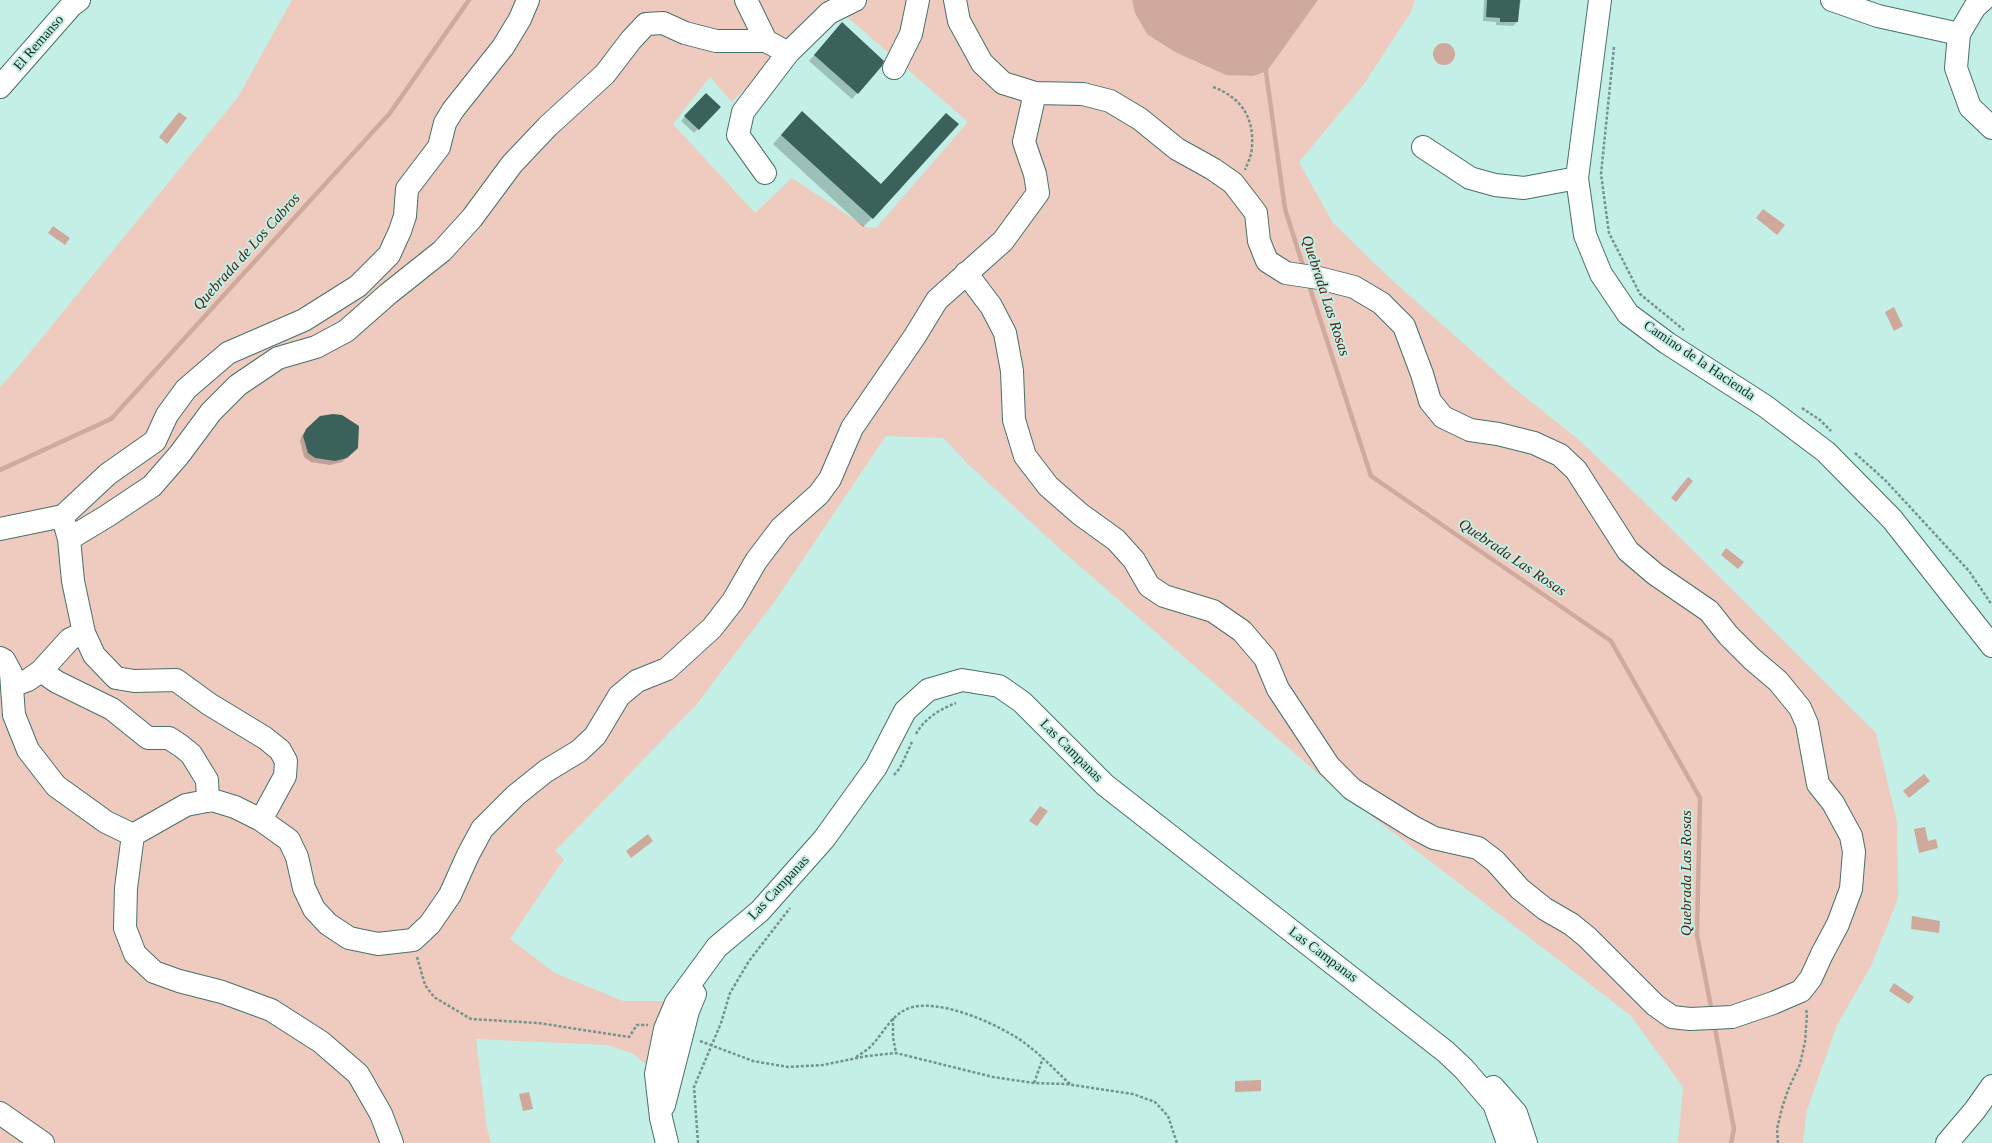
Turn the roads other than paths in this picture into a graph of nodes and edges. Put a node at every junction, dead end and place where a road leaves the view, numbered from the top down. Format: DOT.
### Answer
graph roads {
  1 [pos="79,0"];
  2 [pos="528,0"];
  3 [pos="746,0"];
  4 [pos="855,0"];
  5 [pos="918,0"];
  6 [pos="955,0"];
  7 [pos="1600,0"];
  8 [pos="1832,0"];
  9 [pos="1983,0"];
  10 [pos="1959,34"];
  11 [pos="766,41"];
  12 [pos="788,53"];
  13 [pos="894,68"];
  14 [pos="0,87"];
  15 [pos="1035,93"];
  16 [pos="1992,128"];
  17 [pos="1423,147"];
  18 [pos="766,173"];
  19 [pos="1577,178"];
  20 [pos="966,273"];
  21 [pos="63,516"];
  22 [pos="0,530"];
  23 [pos="69,539"];
  24 [pos="84,633"];
  25 [pos="1992,646"];
  26 [pos="0,658"];
  27 [pos="41,671"];
  28 [pos="12,686"];
  29 [pos="208,801"];
  30 [pos="261,820"];
  31 [pos="133,836"];
  32 [pos="1464,1069"];
  33 [pos="1991,1091"];
  34 [pos="0,1113"];
  35 [pos="43,1143"];
  36 [pos="392,1143"];
  37 [pos="667,1143"];
  38 [pos="1508,1143"];
  39 [pos="1526,1143"];
  40 [pos="1946,1143"];
  1 -- 14 [label="street, El Remanso"];
  2 -- 21 [label="street"];
  3 -- 11 [label="street"];
  4 -- 12 [label="street"];
  5 -- 13 [label="street"];
  6 -- 15 [label="street"];
  7 -- 19 [label="street, Camino de la Hacienda"];
  8 -- 10 [label="street"];
  9 -- 10 [label="street"];
  10 -- 16 [label="street"];
  11 -- 12 [label="street"];
  11 -- 23 [label="street"];
  12 -- 18 [label="street"];
  15 -- 20 [label="street"];
  15 -- 20 [label="street"];
  17 -- 19 [label="street"];
  19 -- 25 [label="street, Camino de la Hacienda"];
  20 -- 30 [label="street"];
  21 -- 22 [label="street"];
  21 -- 23 [label="street"];
  23 -- 24 [label="street"];
  24 -- 27 [label="street"];
  24 -- 30 [label="street"];
  26 -- 28 [label="street"];
  27 -- 28 [label="street"];
  27 -- 29 [label="street"];
  28 -- 31 [label="street"];
  29 -- 30 [label="street"];
  29 -- 31 [label="street"];
  31 -- 36 [label="street"];
  32 -- 37 [label="street, Las Campanas"];
  32 -- 38 [label="street, Las Campanas"];
  32 -- 39 [label="street, Las Campanas"];
  33 -- 40 [label="street"];
  34 -- 35 [label="street"];
}
